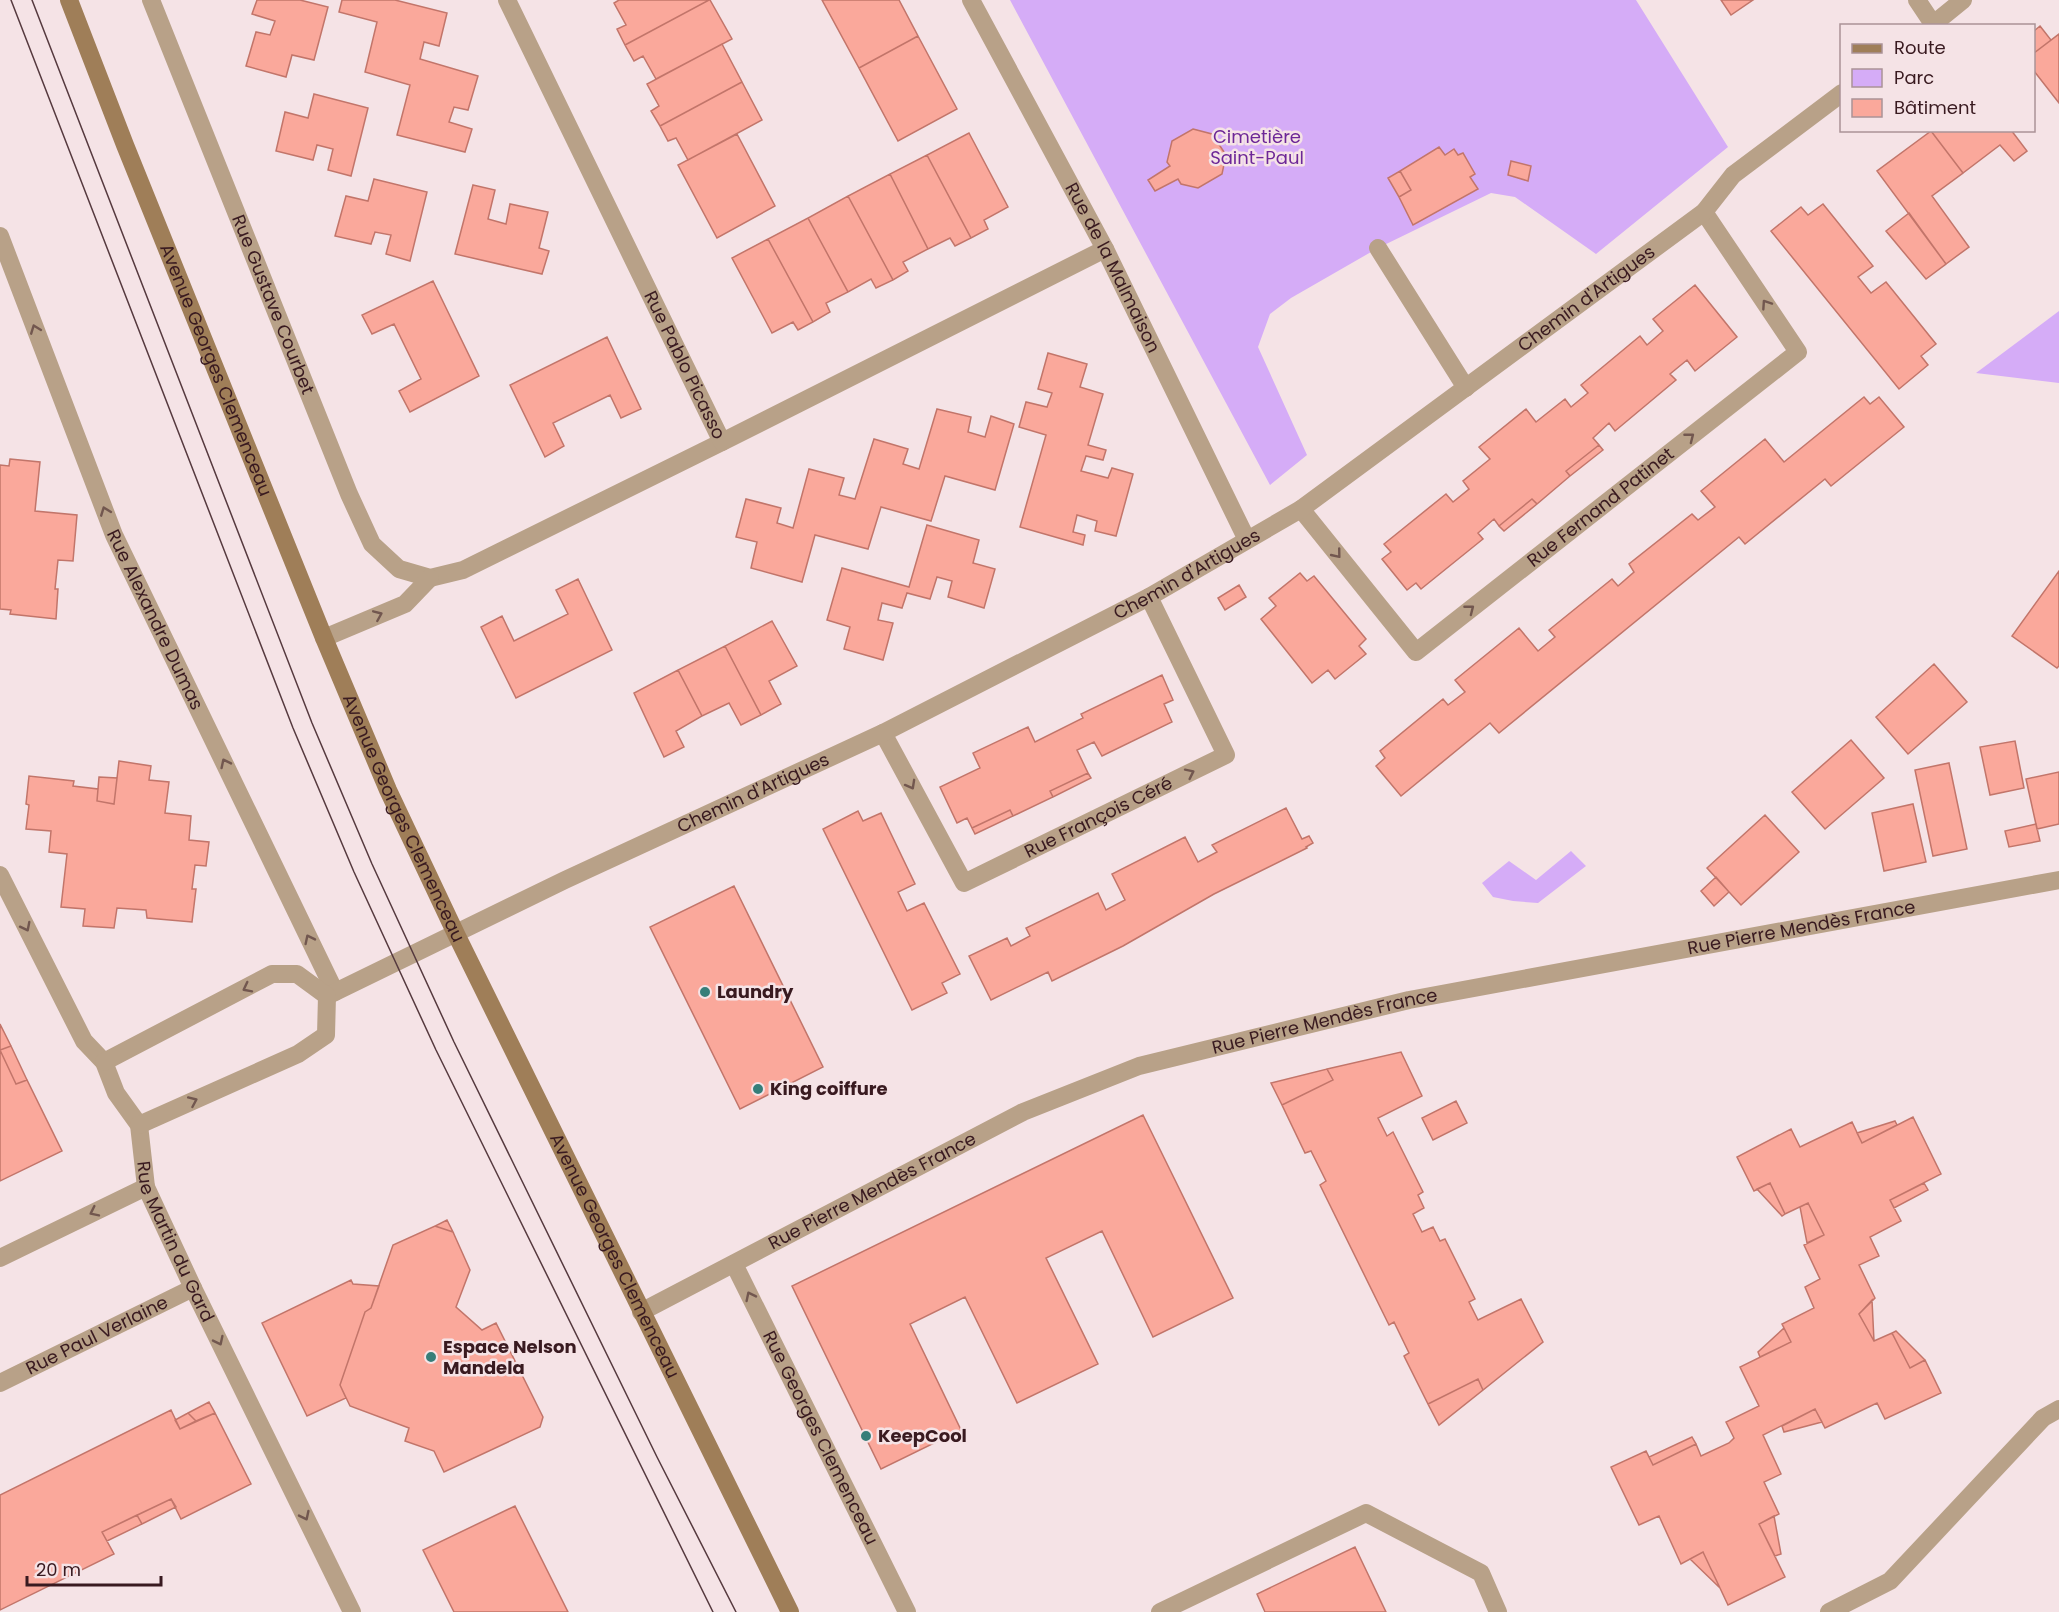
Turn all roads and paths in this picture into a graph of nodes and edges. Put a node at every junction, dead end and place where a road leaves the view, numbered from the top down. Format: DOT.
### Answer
graph roads {
  1 [pos="69,0"];
  2 [pos="151,0"];
  3 [pos="507,0"];
  4 [pos="971,0"];
  5 [pos="1917,0"];
  6 [pos="1964,0"];
  7 [pos="1931,24"];
  8 [pos="1933,24"];
  9 [pos="1840,95"];
  10 [pos="1704,212"];
  11 [pos="0,236"];
  12 [pos="1378,248"];
  13 [pos="1105,249"];
  14 [pos="1466,388"];
  15 [pos="722,442"];
  16 [pos="1301,509"];
  17 [pos="1247,540"];
  18 [pos="430,578"];
  19 [pos="1149,597"];
  20 [pos="324,638"];
  21 [pos="883,733"];
  22 [pos="0,875"];
  23 [pos="2059,880"];
  24 [pos="456,934"];
  25 [pos="331,994"];
  26 [pos="104,1062"];
  27 [pos="139,1125"];
  28 [pos="146,1187"];
  29 [pos="0,1258"];
  30 [pos="734,1264"];
  31 [pos="193,1288"];
  32 [pos="641,1312"];
  33 [pos="0,1383"];
  34 [pos="2059,1409"];
  35 [pos="352,1612"];
  36 [pos="790,1612"];
  37 [pos="907,1612"];
  38 [pos="1160,1612"];
  39 [pos="1498,1612"];
  40 [pos="1829,1612"];
  1 -- 20 [label="street, Avenue Georges Clemenceau"];
  2 -- 18 [label="street, Rue Gustave Courbet"];
  3 -- 15 [label="street, Rue Pablo Picasso"];
  4 -- 13 [label="street, Rue de la Malmaison"];
  5 -- 7 [label="street"];
  6 -- 8 [label="street"];
  9 -- 10 [label="street, Chemin d'Artigues"];
  10 -- 14 [label="street, Chemin d'Artigues"];
  16 -- 10 [label="street, Rue Fernand Patinet, one-way"];
  25 -- 11 [label="street, Rue Alexandre Dumas, one-way"];
  12 -- 14 [label="street"];
  13 -- 15 [label="street, Rue Pablo Picasso"];
  13 -- 17 [label="street, Rue de la Malmaison"];
  14 -- 16 [label="street, Chemin d'Artigues"];
  15 -- 18 [label="street, Rue Gustave Courbet"];
  16 -- 17 [label="street, Chemin d'Artigues"];
  17 -- 19 [label="street, Chemin d'Artigues"];
  20 -- 18 [label="street, one-way"];
  19 -- 21 [label="street, Chemin d'Artigues"];
  21 -- 19 [label="street, Rue François Céré, one-way"];
  20 -- 24 [label="street, Avenue Georges Clemenceau"];
  21 -- 24 [label="street, Chemin d'Artigues"];
  22 -- 26 [label="street, Rue Martin du Gard, one-way"];
  23 -- 30 [label="street, Rue Pierre Mendès France"];
  24 -- 25 [label="street, Chemin d'Artigues"];
  24 -- 32 [label="street, Avenue Georges Clemenceau"];
  25 -- 26 [label="street, one-way"];
  27 -- 25 [label="street, one-way"];
  26 -- 27 [label="street, Rue Martin du Gard"];
  27 -- 28 [label="street, Rue Martin du Gard"];
  28 -- 29 [label="street, one-way"];
  28 -- 31 [label="street, Rue Martin du Gard"];
  30 -- 32 [label="street, Rue Pierre Mendès France"];
  37 -- 30 [label="street, Rue Georges Clemenceau, one-way"];
  31 -- 33 [label="street, Rue Paul Verlaine"];
  31 -- 35 [label="street, Rue Martin du Gard, one-way"];
  32 -- 36 [label="street, Avenue Georges Clemenceau"];
  34 -- 40 [label="street"];
  38 -- 39 [label="street"];
}
